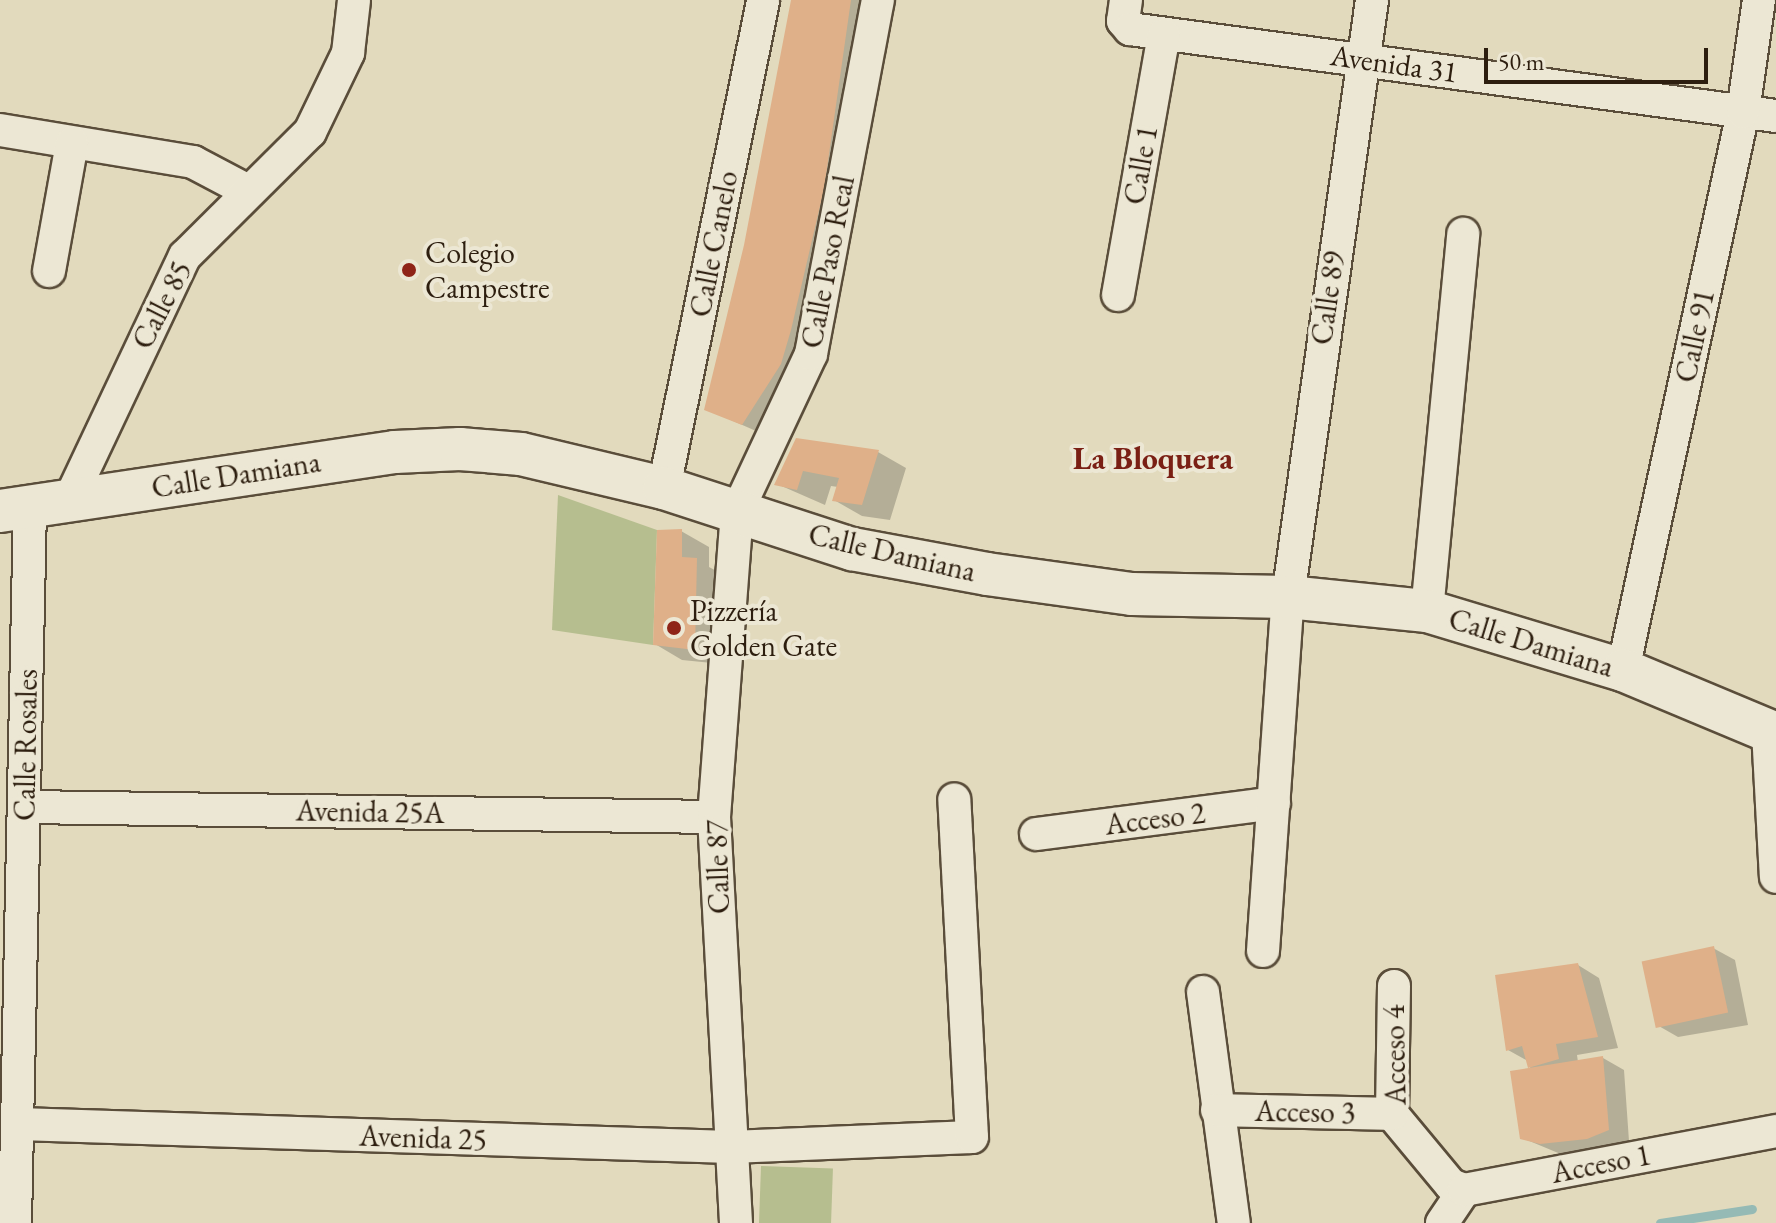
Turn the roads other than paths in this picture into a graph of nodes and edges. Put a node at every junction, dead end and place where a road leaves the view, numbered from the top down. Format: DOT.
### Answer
graph roads {
  1 [pos="354,0"];
  2 [pos="763,0"];
  3 [pos="878,0"];
  4 [pos="1372,0"];
  5 [pos="1759,0"];
  6 [pos="1124,10"];
  7 [pos="1164,35"];
  8 [pos="1360,60"];
  9 [pos="1743,112"];
  10 [pos="1776,116"];
  11 [pos="0,130"];
  12 [pos="72,143"];
  13 [pos="246,190"];
  14 [pos="1463,234"];
  15 [pos="49,271"];
  16 [pos="1118,295"];
  17 [pos="664,488"];
  18 [pos="33,506"];
  19 [pos="737,512"];
  20 [pos="1288,597"];
  21 [pos="1427,611"];
  22 [pos="1623,670"];
  23 [pos="1772,733"];
  24 [pos="954,799"];
  25 [pos="1274,803"];
  26 [pos="25,807"];
  27 [pos="714,817"];
  28 [pos="1036,834"];
  29 [pos="1776,877"];
  30 [pos="1263,951"];
  31 [pos="1394,986"];
  32 [pos="1203,992"];
  33 [pos="1217,1110"];
  34 [pos="1392,1114"];
  35 [pos="19,1124"];
  36 [pos="1776,1131"];
  37 [pos="731,1147"];
  38 [pos="1464,1190"];
  39 [pos="15,1223"];
  40 [pos="736,1223"];
  41 [pos="1234,1223"];
  42 [pos="1442,1223"];
  1 -- 13 [label="street, Calle 85"];
  2 -- 17 [label="street, Calle Canelo"];
  3 -- 19 [label="street, Calle Paso Real"];
  4 -- 8 [label="street, Calle 89"];
  5 -- 9 [label="street, Calle 91"];
  6 -- 7 [label="street, Avenida 31"];
  7 -- 8 [label="street, Avenida 31"];
  7 -- 16 [label="street, Calle 1"];
  8 -- 9 [label="street, Avenida 31"];
  8 -- 20 [label="street, Calle 89"];
  9 -- 10 [label="street, Avenida 31"];
  9 -- 22 [label="street, Calle 91"];
  11 -- 12 [label="street"];
  12 -- 13 [label="street"];
  12 -- 15 [label="street"];
  13 -- 18 [label="street, Calle 85"];
  14 -- 21 [label="street"];
  17 -- 18 [label="street, Calle Damiana"];
  17 -- 19 [label="street, Calle Damiana"];
  18 -- 26 [label="street, Calle Rosales"];
  19 -- 20 [label="street, Calle Damiana"];
  19 -- 27 [label="street, Calle 87"];
  20 -- 21 [label="street, Calle Damiana"];
  20 -- 25 [label="street"];
  21 -- 22 [label="street, Calle Damiana"];
  22 -- 23 [label="street, Calle Damiana"];
  23 -- 29 [label="street"];
  24 -- 37 [label="street, Avenida 25"];
  25 -- 28 [label="street, Acceso 2"];
  25 -- 30 [label="street"];
  26 -- 27 [label="street, Avenida 25A"];
  26 -- 35 [label="street, Calle Rosales"];
  27 -- 37 [label="street, Calle 87"];
  31 -- 34 [label="street, Acceso 4"];
  32 -- 33 [label="street"];
  33 -- 34 [label="street, Acceso 3"];
  33 -- 41 [label="street"];
  34 -- 38 [label="street, Acceso 4"];
  35 -- 37 [label="street, Avenida 25"];
  35 -- 39 [label="street, Calle Rosales"];
  36 -- 38 [label="street, Acceso 1"];
  37 -- 40 [label="street, Calle 87"];
  38 -- 42 [label="street"];
}
